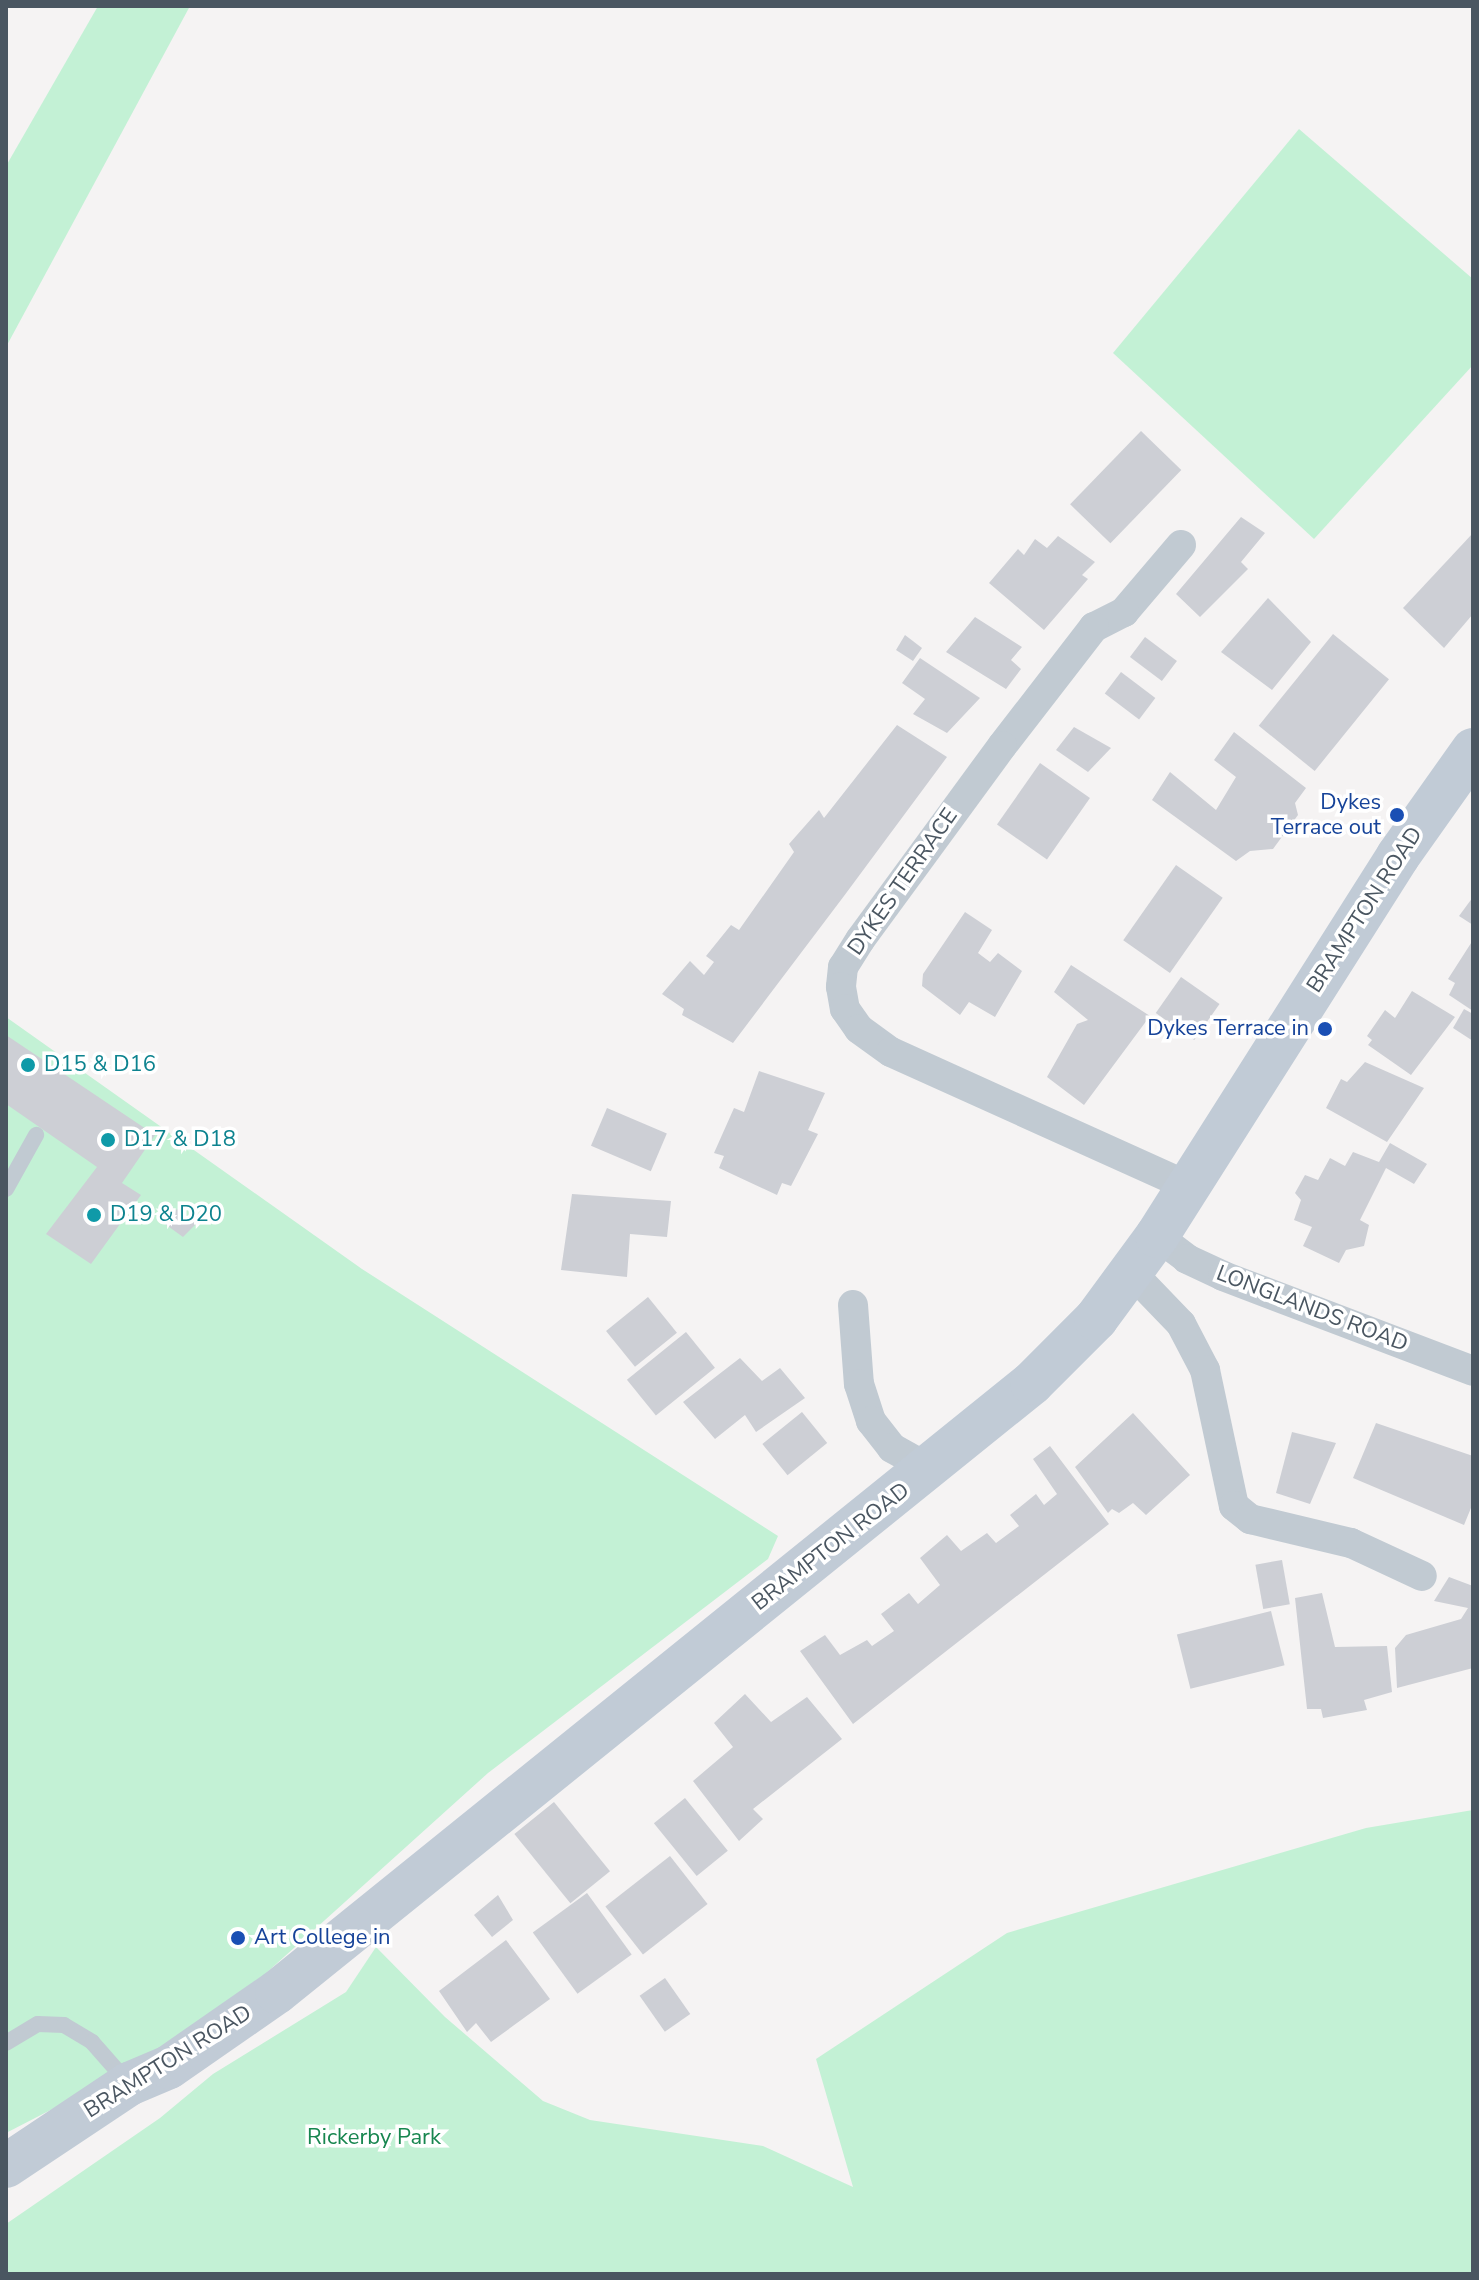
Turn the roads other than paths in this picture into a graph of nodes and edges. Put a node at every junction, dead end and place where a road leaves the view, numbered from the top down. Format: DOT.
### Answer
graph roads {
  1 [pos="1181,545"];
  2 [pos="1471,755"];
  3 [pos="36,1135"];
  4 [pos="1188,1186"];
  5 [pos="6,1189"];
  6 [pos="1157,1236"];
  7 [pos="1131,1272"];
  8 [pos="853,1305"];
  9 [pos="1473,1371"];
  10 [pos="930,1469"];
  11 [pos="1422,1576"];
  12 [pos="6,2043"];
  13 [pos="129,2084"];
  14 [pos="12,2154"];
  1 -- 4 [label="street, DYKES TERRACE"];
  2 -- 4 [label="main road, BRAMPTON ROAD"];
  3 -- 5 [label="lane"];
  4 -- 6 [label="main road, BRAMPTON ROAD"];
  6 -- 7 [label="main road, BRAMPTON ROAD"];
  6 -- 9 [label="street, LONGLANDS ROAD"];
  7 -- 10 [label="main road, BRAMPTON ROAD"];
  7 -- 11 [label="street"];
  8 -- 10 [label="street"];
  10 -- 13 [label="main road, BRAMPTON ROAD"];
  12 -- 13 [label="lane"];
  13 -- 14 [label="main road, BRAMPTON ROAD"];
}
